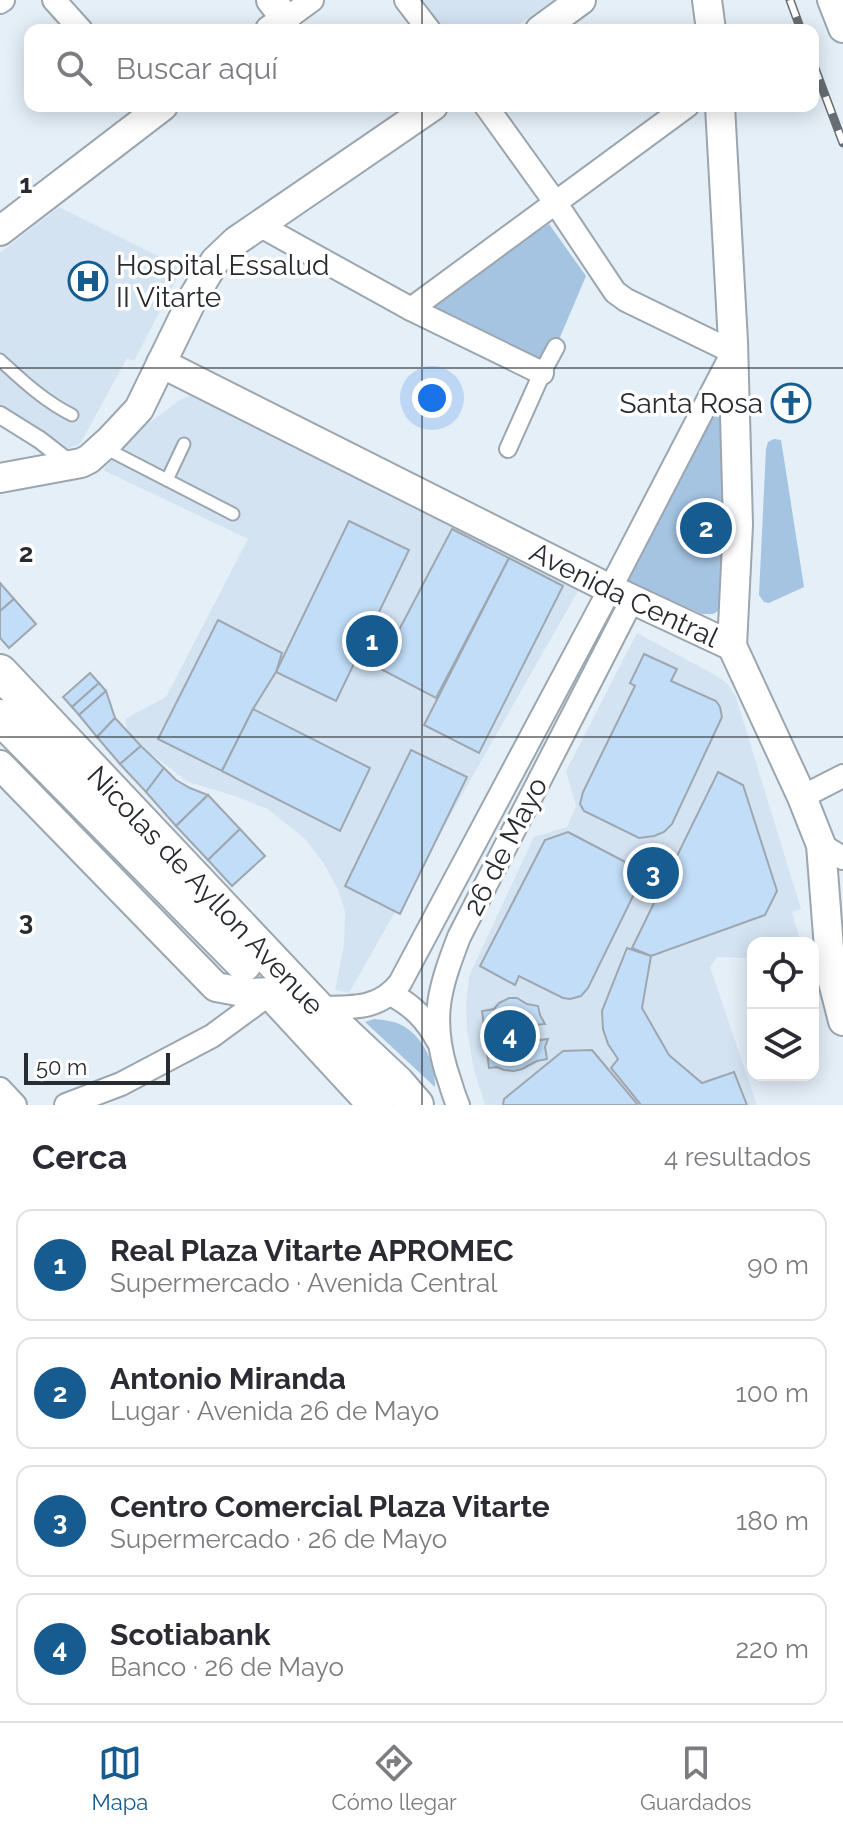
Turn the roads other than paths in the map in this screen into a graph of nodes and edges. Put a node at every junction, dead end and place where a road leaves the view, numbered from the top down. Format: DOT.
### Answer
graph roads {
  1 [pos="54,0"];
  2 [pos="312,0"];
  3 [pos="406,0"];
  4 [pos="581,0"];
  5 [pos="707,0"];
  6 [pos="832,0"];
  7 [pos="276,16"];
  8 [pos="76,24"];
  9 [pos="424,24"];
  10 [pos="548,24"];
  11 [pos="710,24"];
  12 [pos="843,28"];
  13 [pos="151,112"];
  14 [pos="424,112"];
  15 [pos="490,112"];
  16 [pos="679,112"];
  17 [pos="720,112"];
  18 [pos="555,202"];
  19 [pos="259,225"];
  20 [pos="0,231"];
  21 [pos="411,309"];
  22 [pos="556,347"];
  23 [pos="733,352"];
  24 [pos="0,360"];
  25 [pos="161,363"];
  26 [pos="542,373"];
  27 [pos="0,415"];
  28 [pos="72,415"];
  29 [pos="184,444"];
  30 [pos="102,447"];
  31 [pos="508,449"];
  32 [pos="72,465"];
  33 [pos="0,478"];
  34 [pos="167,480"];
  35 [pos="233,514"];
  36 [pos="621,595"];
  37 [pos="732,646"];
  38 [pos="0,672"];
  39 [pos="6,737"];
  40 [pos="843,776"];
  41 [pos="802,797"];
  42 [pos="833,861"];
  43 [pos="272,992"];
  44 [pos="391,994"];
  45 [pos="317,1008"];
  46 [pos="843,1021"];
  47 [pos="439,1042"];
  48 [pos="0,1089"];
  49 [pos="396,1098"];
  50 [pos="15,1105"];
  51 [pos="66,1105"];
  52 [pos="432,1105"];
  53 [pos="458,1105"];
  1 -- 8 [label="street"];
  2 -- 7 [label="street"];
  3 -- 9 [label="street"];
  4 -- 10 [label="street"];
  5 -- 11 [label="street"];
  6 -- 12 [label="street"];
  13 -- 20 [label="street"];
  14 -- 19 [label="street"];
  15 -- 18 [label="street"];
  16 -- 18 [label="street"];
  17 -- 23 [label="street"];
  18 -- 21 [label="street"];
  18 -- 23 [label="street"];
  19 -- 21 [label="street"];
  19 -- 25 [label="street"];
  21 -- 26 [label="street"];
  22 -- 26 [label="street"];
  23 -- 36 [label="street"];
  23 -- 37 [label="street"];
  24 -- 28 [label="lane"];
  25 -- 30 [label="street"];
  25 -- 36 [label="street, Avenida Central"];
  26 -- 31 [label="street"];
  27 -- 32 [label="street"];
  29 -- 34 [label="lane"];
  30 -- 32 [label="street"];
  30 -- 34 [label="lane"];
  32 -- 33 [label="street"];
  34 -- 35 [label="lane"];
  36 -- 37 [label="street, Avenida Central"];
  36 -- 44 [label="street, 26 de Mayo"];
  36 -- 47 [label="street, 26 de Mayo"];
  37 -- 41 [label="street, Avenida Central"];
  38 -- 45 [label="main road, Nicolas de Ayllon Avenue"];
  39 -- 43 [label="main road, Nicolas de Ayllon Avenue"];
  40 -- 41 [label="street"];
  41 -- 42 [label="street, Avenida Central"];
  42 -- 46 [label="street, Avenida Central"];
  43 -- 49 [label="main road, Nicolas de Ayllon Avenue"];
  43 -- 51 [label="street"];
  44 -- 45 [label="street"];
  44 -- 47 [label="street"];
  45 -- 49 [label="main road, Nicolas de Ayllon Avenue"];
  47 -- 53 [label="street, 26 de Mayo"];
  48 -- 50 [label="street"];
  49 -- 52 [label="street"];
}
